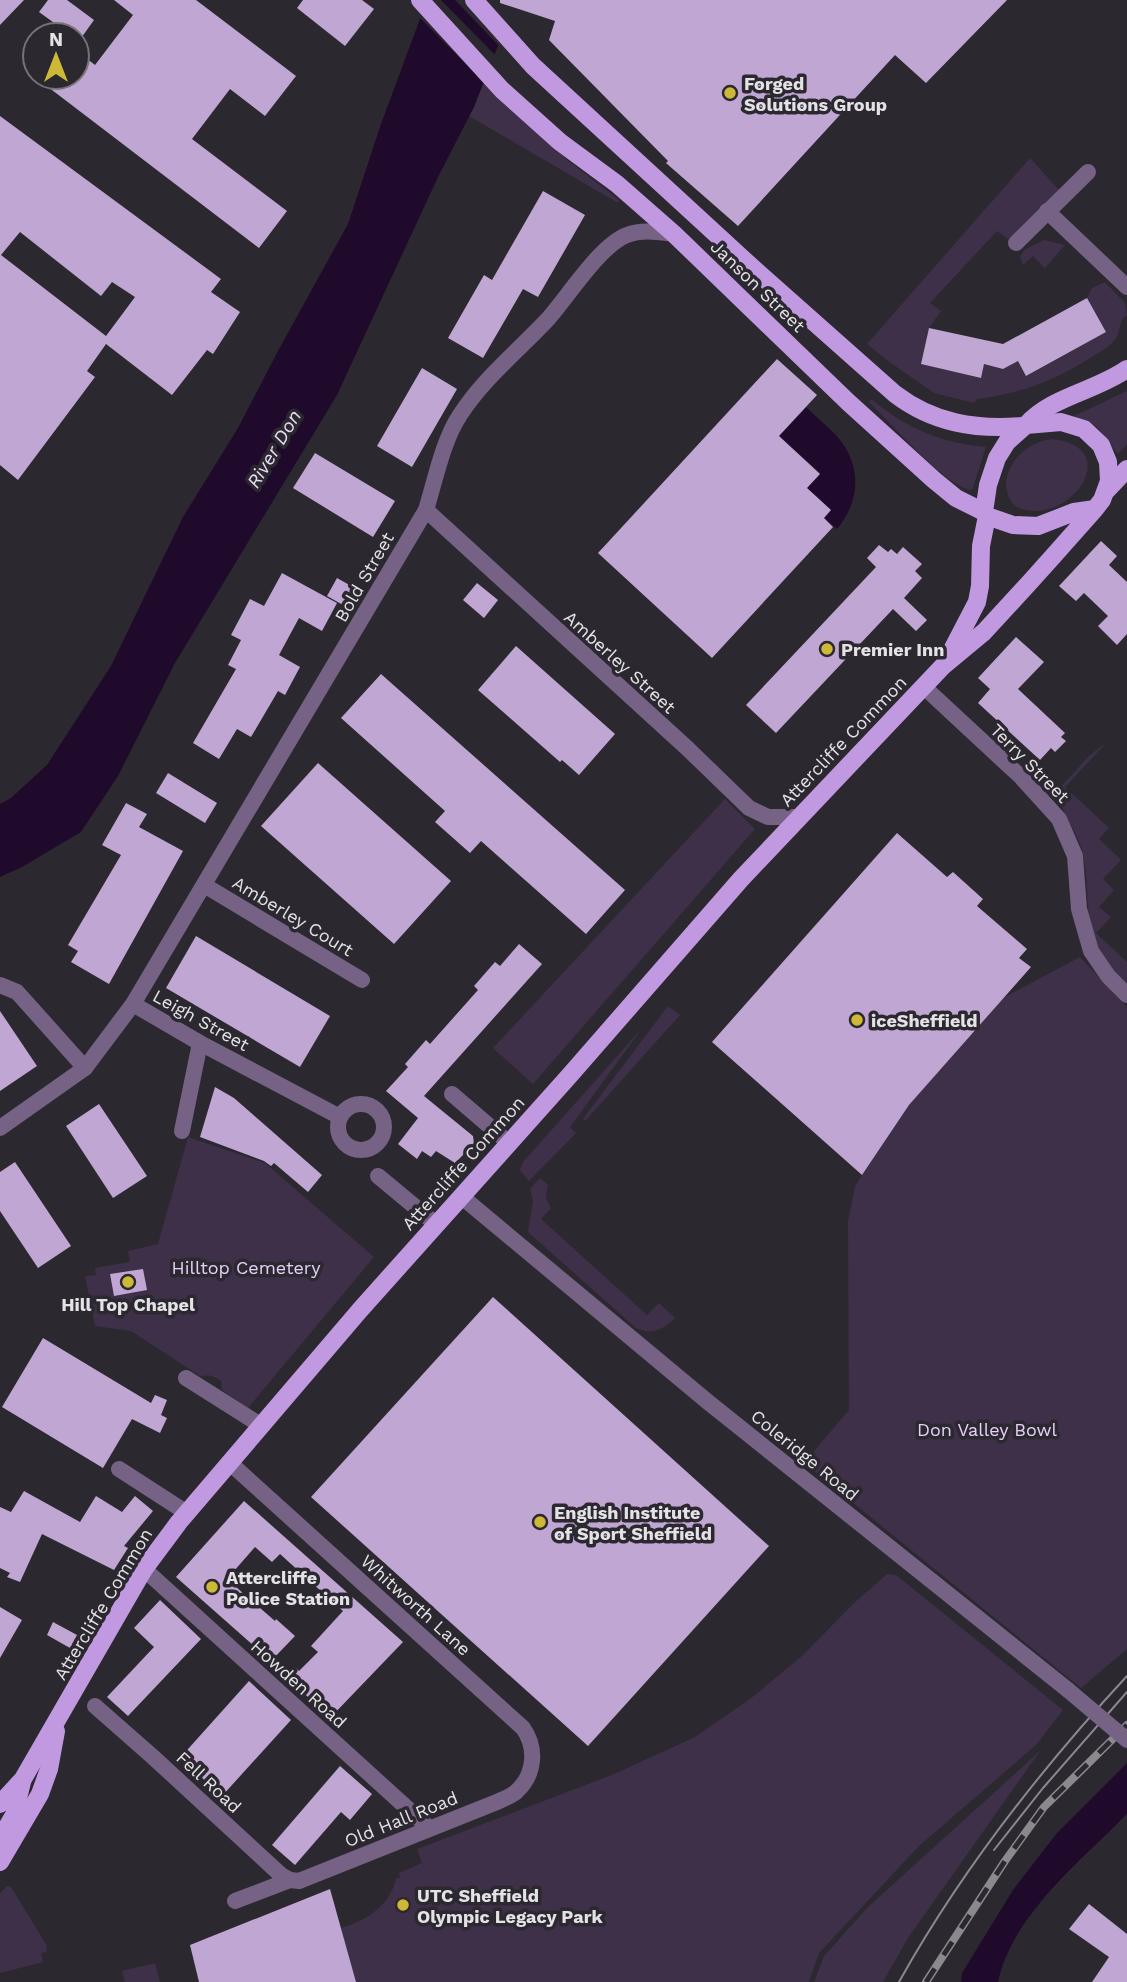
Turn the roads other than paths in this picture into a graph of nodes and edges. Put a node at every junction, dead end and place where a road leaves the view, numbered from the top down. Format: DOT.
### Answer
graph roads {
  1 [pos="420,0"];
  2 [pos="474,0"];
  3 [pos="1088,172"];
  4 [pos="1047,211"];
  5 [pos="674,234"];
  6 [pos="1016,243"];
  7 [pos="1127,287"];
  8 [pos="1125,369"];
  9 [pos="1024,426"];
  10 [pos="1127,469"];
  11 [pos="1107,490"];
  12 [pos="1095,509"];
  13 [pos="426,510"];
  14 [pos="986,514"];
  15 [pos="943,666"];
  16 [pos="924,687"];
  17 [pos="798,817"];
  18 [pos="204,885"];
  19 [pos="362,980"];
  20 [pos="0,985"];
  21 [pos="1127,995"];
  22 [pos="133,1004"];
  23 [pos="200,1043"];
  24 [pos="85,1068"];
  25 [pos="452,1094"];
  26 [pos="340,1117"];
  27 [pos="0,1128"];
  28 [pos="182,1131"];
  29 [pos="509,1143"];
  30 [pos="378,1176"];
  31 [pos="462,1197"];
  32 [pos="437,1225"];
  33 [pos="186,1378"];
  34 [pos="262,1426"];
  35 [pos="230,1463"];
  36 [pos="119,1469"];
  37 [pos="187,1513"];
  38 [pos="144,1569"];
  39 [pos="95,1706"];
  40 [pos="58,1720"];
  41 [pos="1127,1740"];
  42 [pos="23,1779"];
  43 [pos="516,1792"];
  44 [pos="0,1804"];
  45 [pos="429,1828"];
  46 [pos="0,1839"];
  47 [pos="0,1862"];
  48 [pos="294,1881"];
  49 [pos="236,1901"];
  1 -- 5 [label="main road, Janson Street"];
  2 -- 9 [label="main road, Janson Street"];
  3 -- 4 [label="street"];
  4 -- 6 [label="street"];
  4 -- 7 [label="street"];
  5 -- 13 [label="street, Bold Street"];
  5 -- 14 [label="main road, Janson Street"];
  8 -- 9 [label="main road"];
  9 -- 11 [label="main road"];
  9 -- 14 [label="main road"];
  10 -- 11 [label="main road"];
  11 -- 12 [label="main road"];
  12 -- 14 [label="main road"];
  12 -- 15 [label="main road, Attercliffe Common"];
  13 -- 17 [label="street, Amberley Street"];
  13 -- 18 [label="street, Bold Street"];
  14 -- 15 [label="main road, Attercliffe Common"];
  15 -- 16 [label="main road, Attercliffe Common"];
  16 -- 17 [label="main road, Attercliffe Common"];
  16 -- 21 [label="street, Terry Street"];
  17 -- 29 [label="main road, Attercliffe Common"];
  18 -- 19 [label="street, Amberley Court"];
  18 -- 22 [label="street, Bold Street"];
  20 -- 24 [label="street"];
  22 -- 23 [label="street, Leigh Street"];
  22 -- 24 [label="street, Leigh Street"];
  23 -- 26 [label="street, Leigh Street"];
  23 -- 28 [label="street"];
  24 -- 27 [label="street, Leigh Street"];
  25 -- 29 [label="street"];
  29 -- 31 [label="main road, Attercliffe Common"];
  30 -- 32 [label="street"];
  31 -- 32 [label="main road, Attercliffe Common"];
  31 -- 41 [label="street, Coleridge Road, bridge"];
  32 -- 34 [label="main road, Attercliffe Common"];
  33 -- 34 [label="street"];
  34 -- 35 [label="main road, Attercliffe Common"];
  35 -- 37 [label="main road, Attercliffe Common"];
  35 -- 43 [label="street, Whitworth Lane"];
  36 -- 37 [label="street"];
  37 -- 38 [label="main road, Attercliffe Common"];
  38 -- 40 [label="main road, Attercliffe Common"];
  38 -- 45 [label="street, Howden Road"];
  39 -- 48 [label="street, Fell Road"];
  40 -- 42 [label="main road, Attercliffe Common"];
  40 -- 47 [label="main road, Attercliffe Common"];
  42 -- 44 [label="main road, Attercliffe Common"];
  42 -- 46 [label="main road, Attercliffe Common"];
  43 -- 45 [label="street, Old Hall Road"];
  45 -- 48 [label="street, Old Hall Road"];
  48 -- 49 [label="street, Old Hall Road"];
}
